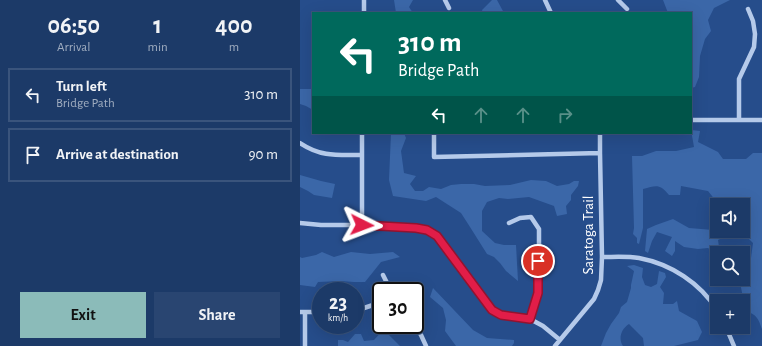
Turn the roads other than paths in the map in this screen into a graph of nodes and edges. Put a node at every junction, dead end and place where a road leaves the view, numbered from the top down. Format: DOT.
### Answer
graph roads {
  1 [pos="364,0"];
  2 [pos="445,0"];
  3 [pos="545,0"];
  4 [pos="618,0"];
  5 [pos="449,8"];
  6 [pos="627,9"];
  7 [pos="748,9"];
  8 [pos="364,12"];
  9 [pos="551,12"];
  10 [pos="692,120"];
  11 [pos="739,120"];
  12 [pos="762,120"];
  13 [pos="362,134"];
  14 [pos="434,134"];
  15 [pos="600,134"];
  16 [pos="300,143"];
  17 [pos="600,153"];
  18 [pos="361,155"];
  19 [pos="300,223"];
  20 [pos="509,223"];
  21 [pos="362,225"];
  22 [pos="602,257"];
  23 [pos="383,275"];
  24 [pos="386,282"];
  25 [pos="710,299"];
  26 [pos="302,312"];
  27 [pos="530,319"];
  28 [pos="420,334"];
  29 [pos="729,334"];
  30 [pos="560,340"];
  31 [pos="305,346"];
  32 [pos="426,346"];
  33 [pos="555,346"];
  34 [pos="734,346"];
  1 -- 8 [label="street"];
  2 -- 5 [label="street"];
  3 -- 9 [label="street"];
  4 -- 6 [label="street"];
  7 -- 11 [label="street"];
  10 -- 11 [label="street"];
  11 -- 12 [label="street"];
  13 -- 18 [label="street"];
  14 -- 17 [label="street"];
  15 -- 17 [label="street, Saratoga Trail"];
  16 -- 18 [label="street"];
  17 -- 22 [label="street, Saratoga Trail"];
  18 -- 21 [label="street"];
  19 -- 21 [label="street"];
  20 -- 27 [label="street"];
  21 -- 27 [label="street"];
  22 -- 25 [label="street"];
  22 -- 30 [label="street, Saratoga Trail"];
  23 -- 24 [label="street"];
  26 -- 31 [label="street"];
  27 -- 30 [label="street"];
  28 -- 32 [label="street"];
  29 -- 34 [label="street"];
  30 -- 33 [label="street, Saratoga Trail"];
}
